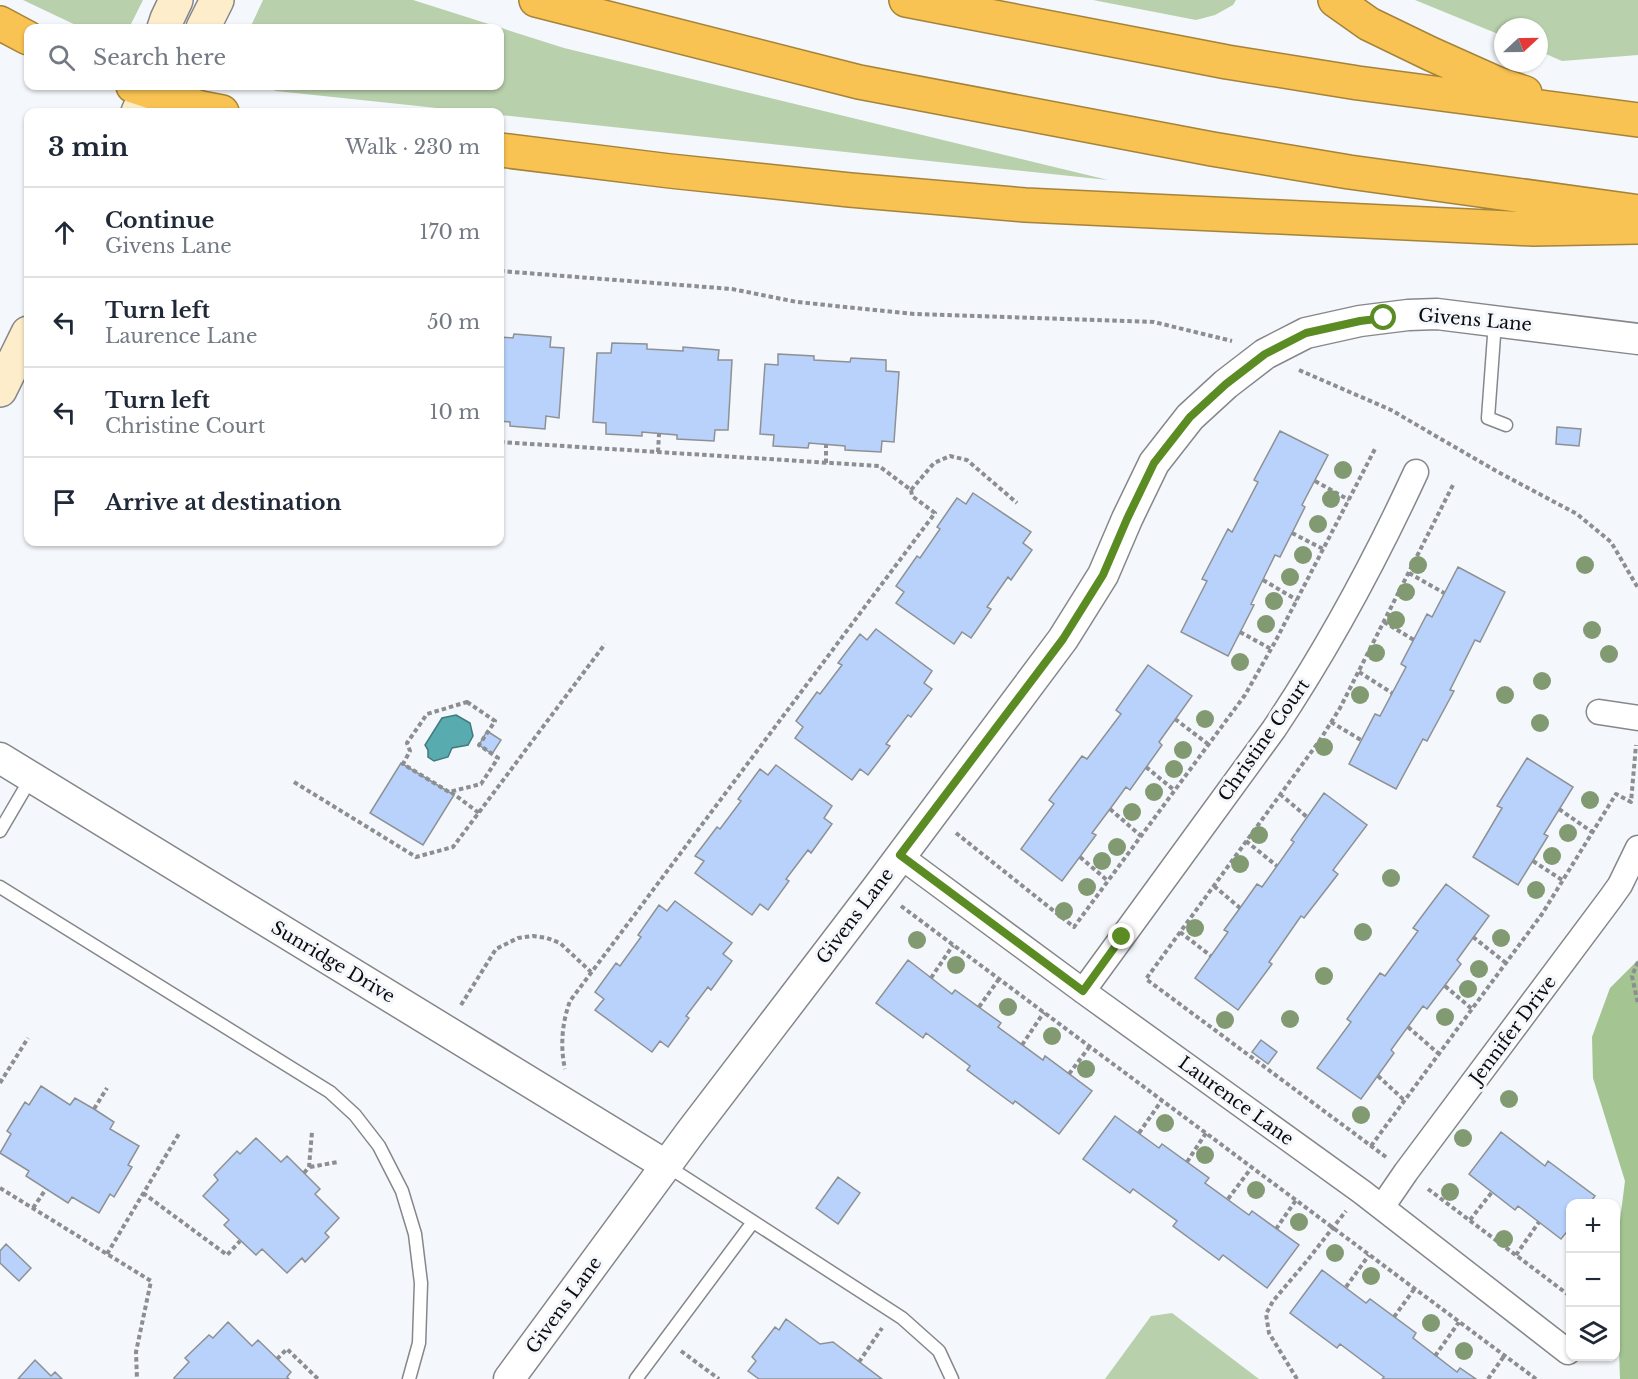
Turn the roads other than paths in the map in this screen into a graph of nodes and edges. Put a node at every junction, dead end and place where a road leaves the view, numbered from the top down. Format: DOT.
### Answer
graph roads {
  1 [pos="217,0"];
  2 [pos="536,0"];
  3 [pos="906,0"];
  4 [pos="1335,0"];
  5 [pos="0,23"];
  6 [pos="205,24"];
  7 [pos="24,36"];
  8 [pos="145,92"];
  9 [pos="201,108"];
  10 [pos="1595,116"];
  11 [pos="1638,120"];
  12 [pos="504,150"];
  13 [pos="1638,212"];
  14 [pos="1638,227"];
  15 [pos="1495,320"];
  16 [pos="1638,339"];
  17 [pos="24,341"];
  18 [pos="0,390"];
  19 [pos="1506,425"];
  20 [pos="1416,472"];
  21 [pos="1599,712"];
  22 [pos="1638,718"];
  23 [pos="1,761"];
  24 [pos="31,777"];
  25 [pos="0,831"];
  26 [pos="1638,848"];
  27 [pos="900,855"];
  28 [pos="0,887"];
  29 [pos="1083,991"];
  30 [pos="667,1166"];
  31 [pos="1382,1208"];
  32 [pos="753,1222"];
  33 [pos="1566,1350"];
  34 [pos="409,1379"];
  35 [pos="509,1379"];
  36 [pos="636,1379"];
  37 [pos="952,1379"];
  1 -- 6 [label="main road"];
  2 -- 13 [label="highway"];
  3 -- 10 [label="highway"];
  4 -- 10 [label="highway"];
  5 -- 7 [label="highway"];
  8 -- 9 [label="highway"];
  10 -- 11 [label="highway"];
  12 -- 14 [label="highway"];
  15 -- 16 [label="street, Givens Lane"];
  15 -- 19 [label="lane"];
  15 -- 27 [label="street, Givens Lane"];
  17 -- 18 [label="main road"];
  20 -- 29 [label="street, Christine Court"];
  21 -- 22 [label="street"];
  23 -- 24 [label="street, Sunridge Drive"];
  24 -- 25 [label="lane"];
  24 -- 30 [label="street, Sunridge Drive"];
  26 -- 31 [label="street, Jennifer Drive"];
  27 -- 29 [label="street, Laurence Lane"];
  27 -- 30 [label="street, Givens Lane"];
  28 -- 34 [label="lane"];
  29 -- 31 [label="street, Laurence Lane"];
  30 -- 32 [label="lane"];
  30 -- 35 [label="street, Givens Lane"];
  31 -- 33 [label="street, Laurence Lane"];
  32 -- 36 [label="lane"];
  32 -- 37 [label="lane"];
}
